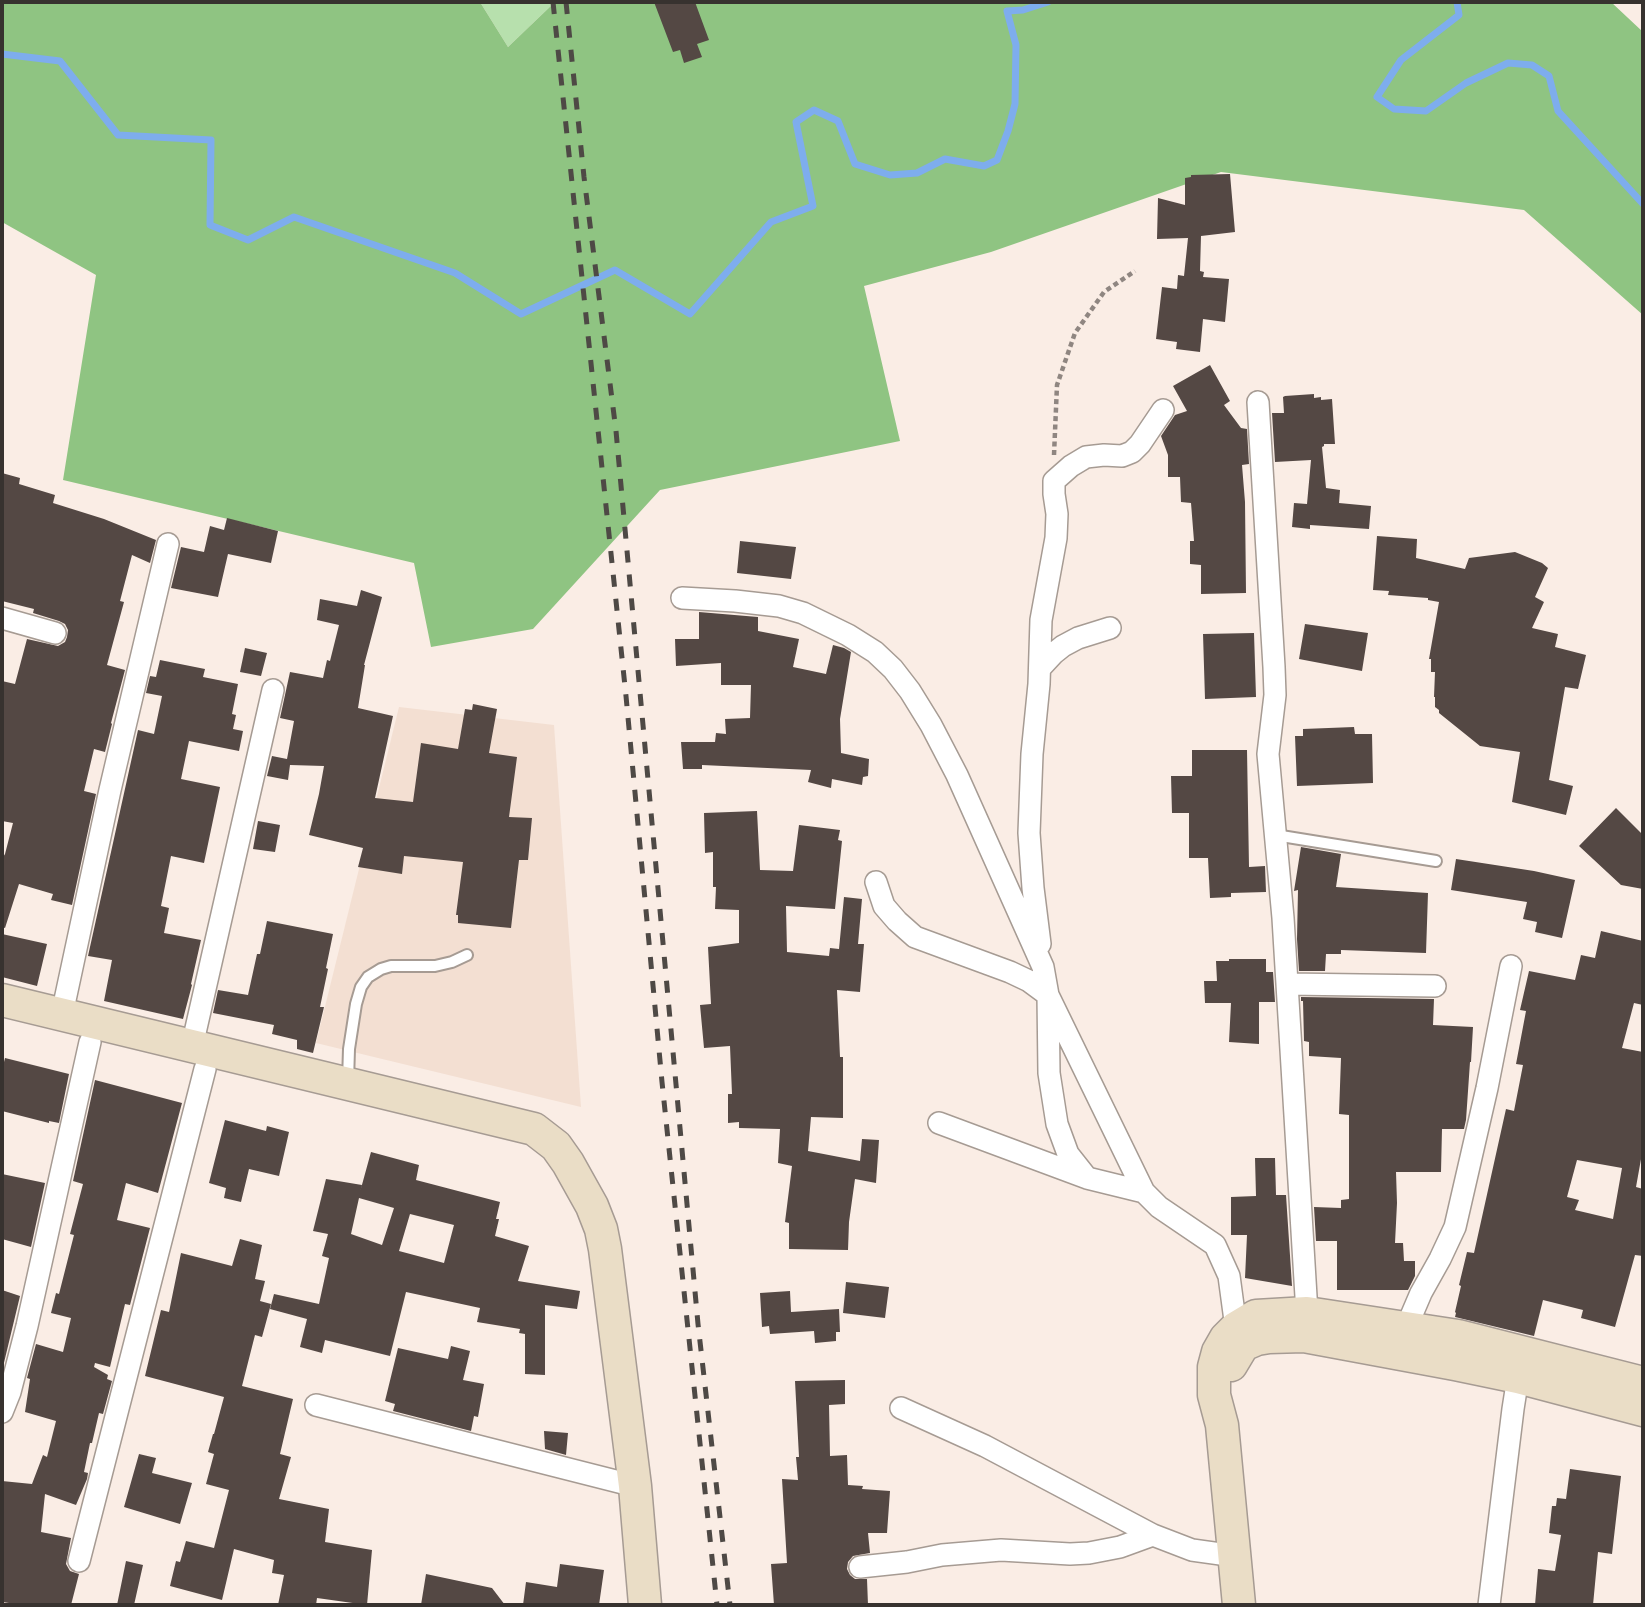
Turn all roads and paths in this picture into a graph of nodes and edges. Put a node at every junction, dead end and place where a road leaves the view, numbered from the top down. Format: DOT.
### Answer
graph roads {
  1 [pos="1135,271"];
  2 [pos="1258,402"];
  3 [pos="1163,410"];
  4 [pos="1054,481"];
  5 [pos="168,544"];
  6 [pos="682,598"];
  7 [pos="2,618"];
  8 [pos="1110,628"];
  9 [pos="55,633"];
  10 [pos="1040,668"];
  11 [pos="273,690"];
  12 [pos="1275,835"];
  13 [pos="1436,861"];
  14 [pos="876,882"];
  15 [pos="467,955"];
  16 [pos="1511,965"];
  17 [pos="1043,967"];
  18 [pos="1287,984"];
  19 [pos="1435,986"];
  20 [pos="1048,995"];
  21 [pos="2,1000"];
  22 [pos="62,1014"];
  23 [pos="2,1020"];
  24 [pos="90,1042"];
  25 [pos="198,1058"];
  26 [pos="348,1084"];
  27 [pos="939,1123"];
  28 [pos="1087,1178"];
  29 [pos="578,1182"];
  30 [pos="1144,1192"];
  31 [pos="1305,1324"];
  32 [pos="1406,1328"];
  33 [pos="1239,1336"];
  34 [pos="1518,1377"];
  35 [pos="1643,1383"];
  36 [pos="316,1405"];
  37 [pos="901,1408"];
  38 [pos="1643,1410"];
  39 [pos="2,1412"];
  40 [pos="635,1486"];
  41 [pos="1153,1535"];
  42 [pos="1235,1556"];
  43 [pos="79,1561"];
  44 [pos="860,1567"];
  45 [pos="645,1605"];
  46 [pos="1239,1605"];
  47 [pos="1489,1605"];
  1 -- 4 [label="path"];
  2 -- 12 [label="street"];
  3 -- 4 [label="street"];
  4 -- 10 [label="street"];
  5 -- 22 [label="street"];
  6 -- 17 [label="street"];
  7 -- 9 [label="street"];
  8 -- 10 [label="street"];
  10 -- 17 [label="street"];
  11 -- 25 [label="street"];
  12 -- 13 [label="lane"];
  12 -- 18 [label="street"];
  14 -- 20 [label="street"];
  15 -- 26 [label="lane"];
  16 -- 32 [label="street"];
  17 -- 20 [label="street"];
  18 -- 19 [label="street"];
  18 -- 31 [label="street"];
  20 -- 28 [label="street"];
  20 -- 30 [label="street"];
  21 -- 22 [label="street"];
  22 -- 25 [label="street"];
  23 -- 24 [label="street"];
  24 -- 25 [label="street"];
  24 -- 39 [label="street"];
  25 -- 26 [label="street"];
  25 -- 29 [label="street"];
  25 -- 43 [label="street"];
  26 -- 29 [label="street"];
  27 -- 28 [label="street"];
  28 -- 30 [label="street"];
  29 -- 40 [label="street"];
  30 -- 33 [label="street"];
  31 -- 32 [label="street"];
  31 -- 33 [label="street"];
  31 -- 34 [label="street"];
  32 -- 35 [label="street"];
  33 -- 42 [label="street"];
  34 -- 38 [label="street"];
  34 -- 47 [label="street"];
  36 -- 40 [label="street"];
  37 -- 41 [label="street"];
  40 -- 45 [label="street"];
  41 -- 42 [label="street"];
  41 -- 44 [label="street"];
  42 -- 46 [label="street"];
}
